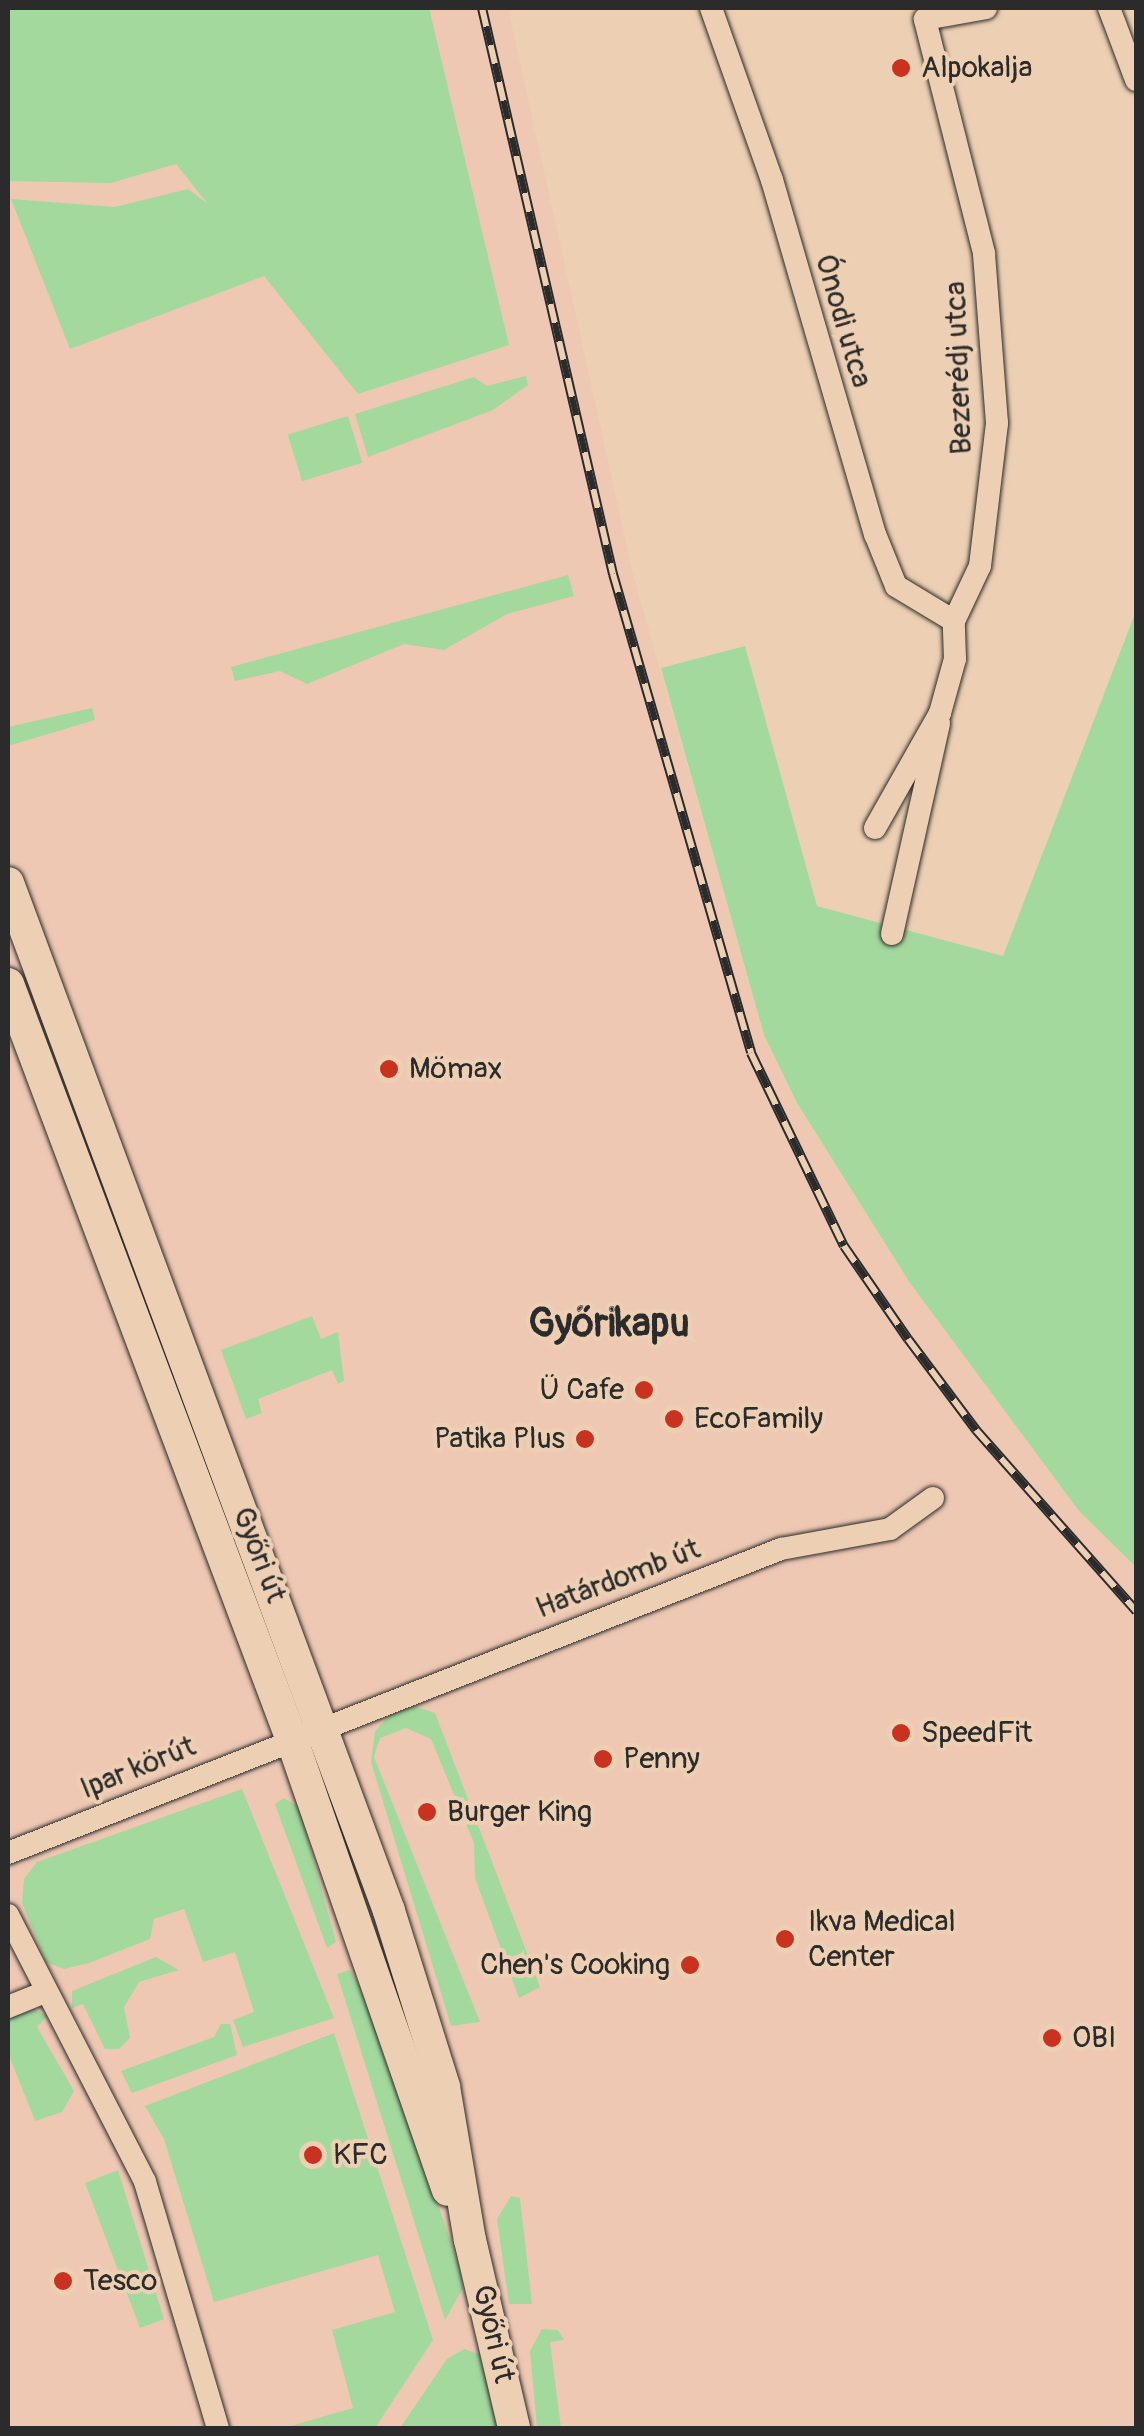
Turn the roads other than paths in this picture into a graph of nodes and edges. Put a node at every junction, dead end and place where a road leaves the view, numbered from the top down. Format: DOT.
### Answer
graph roads {
  1 [pos="710,8"];
  2 [pos="986,8"];
  3 [pos="1109,8"];
  4 [pos="929,13"];
  5 [pos="1136,80"];
  6 [pos="954,621"];
  7 [pos="940,714"];
  8 [pos="875,828"];
  9 [pos="8,883"];
  10 [pos="892,934"];
  11 [pos="8,984"];
  12 [pos="932,1498"];
  13 [pos="324,1727"];
  14 [pos="292,1740"];
  15 [pos="8,1853"];
  16 [pos="8,1914"];
  17 [pos="42,1993"];
  18 [pos="8,2007"];
  19 [pos="470,2240"];
  20 [pos="218,2428"];
  21 [pos="514,2428"];
  1 -- 6 [label="street, Ónodi utca"];
  2 -- 4 [label="street"];
  3 -- 5 [label="street"];
  4 -- 6 [label="street, Bezerédj utca"];
  6 -- 7 [label="street, Bezerédj utca"];
  7 -- 8 [label="street, Bezerédj utca"];
  7 -- 10 [label="street, Bezerédj utca"];
  9 -- 13 [label="main road, Győri út"];
  11 -- 14 [label="main road, Győri út"];
  12 -- 13 [label="street, Határdomb út"];
  13 -- 14 [label="street, Határdomb út"];
  13 -- 19 [label="main road, Győri út"];
  14 -- 15 [label="street, Ipar körút"];
  14 -- 19 [label="main road, Győri út"];
  16 -- 17 [label="street"];
  17 -- 18 [label="street"];
  17 -- 20 [label="street"];
  19 -- 21 [label="main road, Győri út"];
}
